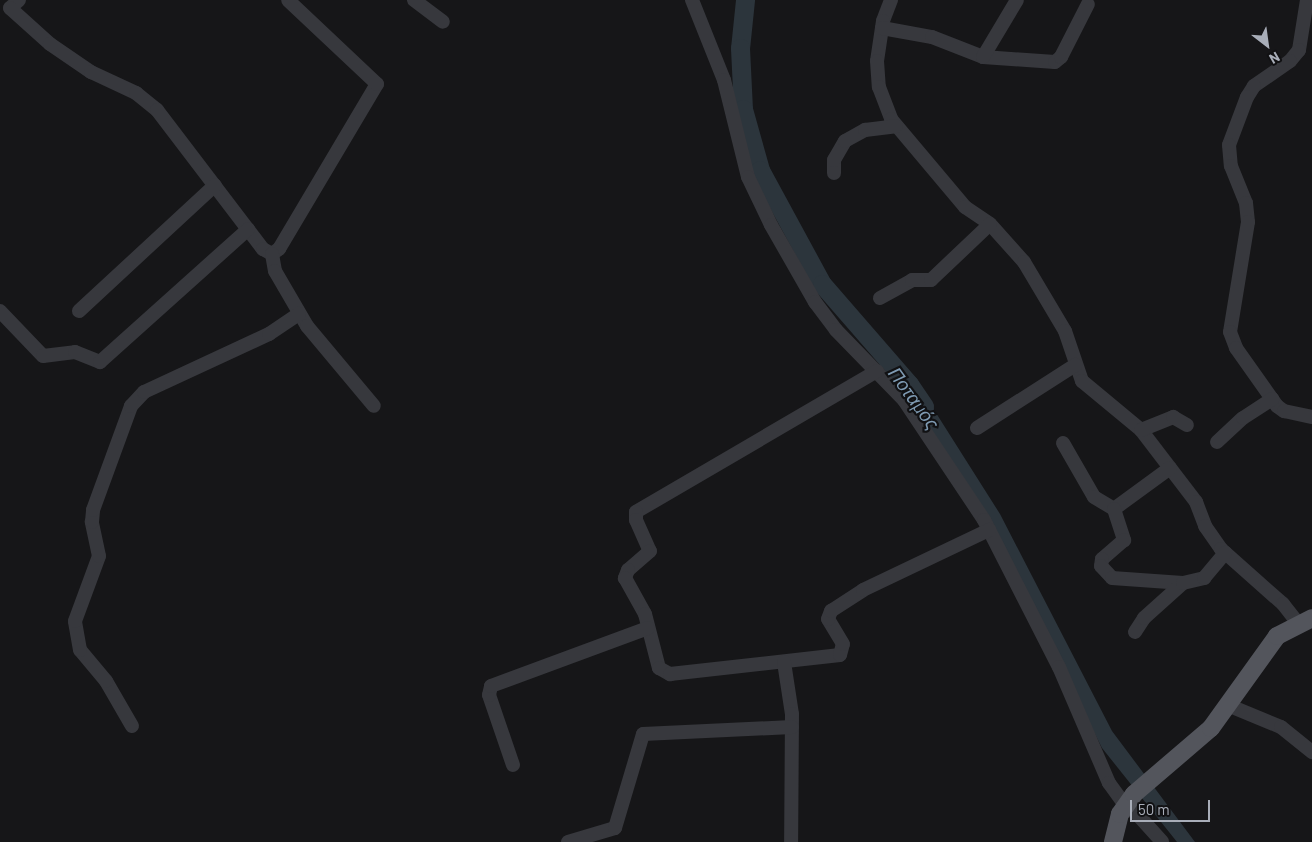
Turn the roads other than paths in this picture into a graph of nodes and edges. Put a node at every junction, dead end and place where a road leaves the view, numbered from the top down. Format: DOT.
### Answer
graph roads {
  1 [pos="288,0"];
  2 [pos="414,0"];
  3 [pos="692,0"];
  4 [pos="891,0"];
  5 [pos="1017,0"];
  6 [pos="1307,0"];
  7 [pos="10,4"];
  8 [pos="1088,4"];
  9 [pos="442,22"];
  10 [pos="882,28"];
  11 [pos="983,57"];
  12 [pos="896,126"];
  13 [pos="834,173"];
  14 [pos="215,186"];
  15 [pos="990,224"];
  16 [pos="248,229"];
  17 [pos="272,254"];
  18 [pos="880,298"];
  19 [pos="0,311"];
  20 [pos="79,311"];
  21 [pos="299,314"];
  22 [pos="1075,365"];
  23 [pos="877,371"];
  24 [pos="1272,399"];
  25 [pos="374,406"];
  26 [pos="1312,417"];
  27 [pos="1188,425"];
  28 [pos="977,428"];
  29 [pos="1141,430"];
  30 [pos="1217,442"];
  31 [pos="1064,443"];
  32 [pos="1170,468"];
  33 [pos="1114,509"];
  34 [pos="989,530"];
  35 [pos="1225,552"];
  36 [pos="1183,583"];
  37 [pos="1305,620"];
  38 [pos="648,628"];
  39 [pos="1135,632"];
  40 [pos="784,662"];
  41 [pos="1230,706"];
  42 [pos="132,726"];
  43 [pos="792,727"];
  44 [pos="1312,752"];
  45 [pos="513,765"];
  46 [pos="1130,800"];
  47 [pos="568,842"];
  48 [pos="791,842"];
  49 [pos="1113,842"];
  50 [pos="1162,842"];
  1 -- 17 [label="street"];
  2 -- 9 [label="street"];
  3 -- 23 [label="street"];
  4 -- 10 [label="street"];
  5 -- 11 [label="street"];
  6 -- 24 [label="street"];
  7 -- 14 [label="street"];
  8 -- 11 [label="street"];
  10 -- 11 [label="street"];
  10 -- 12 [label="street"];
  12 -- 13 [label="street"];
  12 -- 15 [label="street"];
  14 -- 16 [label="street"];
  14 -- 20 [label="street"];
  15 -- 18 [label="street"];
  15 -- 22 [label="street"];
  16 -- 17 [label="street"];
  16 -- 19 [label="street"];
  17 -- 21 [label="street"];
  21 -- 25 [label="street"];
  21 -- 42 [label="street"];
  22 -- 28 [label="street"];
  22 -- 29 [label="street"];
  23 -- 34 [label="street"];
  23 -- 38 [label="street"];
  24 -- 26 [label="street"];
  24 -- 30 [label="street"];
  27 -- 29 [label="street"];
  29 -- 32 [label="street"];
  31 -- 33 [label="street"];
  32 -- 33 [label="street"];
  32 -- 35 [label="street"];
  33 -- 36 [label="street"];
  34 -- 40 [label="street"];
  34 -- 46 [label="street"];
  35 -- 36 [label="street"];
  35 -- 37 [label="street"];
  36 -- 39 [label="street"];
  37 -- 41 [label="main road"];
  38 -- 40 [label="street"];
  38 -- 45 [label="street"];
  40 -- 43 [label="street"];
  41 -- 44 [label="street"];
  41 -- 46 [label="main road"];
  43 -- 47 [label="street"];
  43 -- 48 [label="street"];
  46 -- 49 [label="main road"];
  46 -- 50 [label="street"];
}
